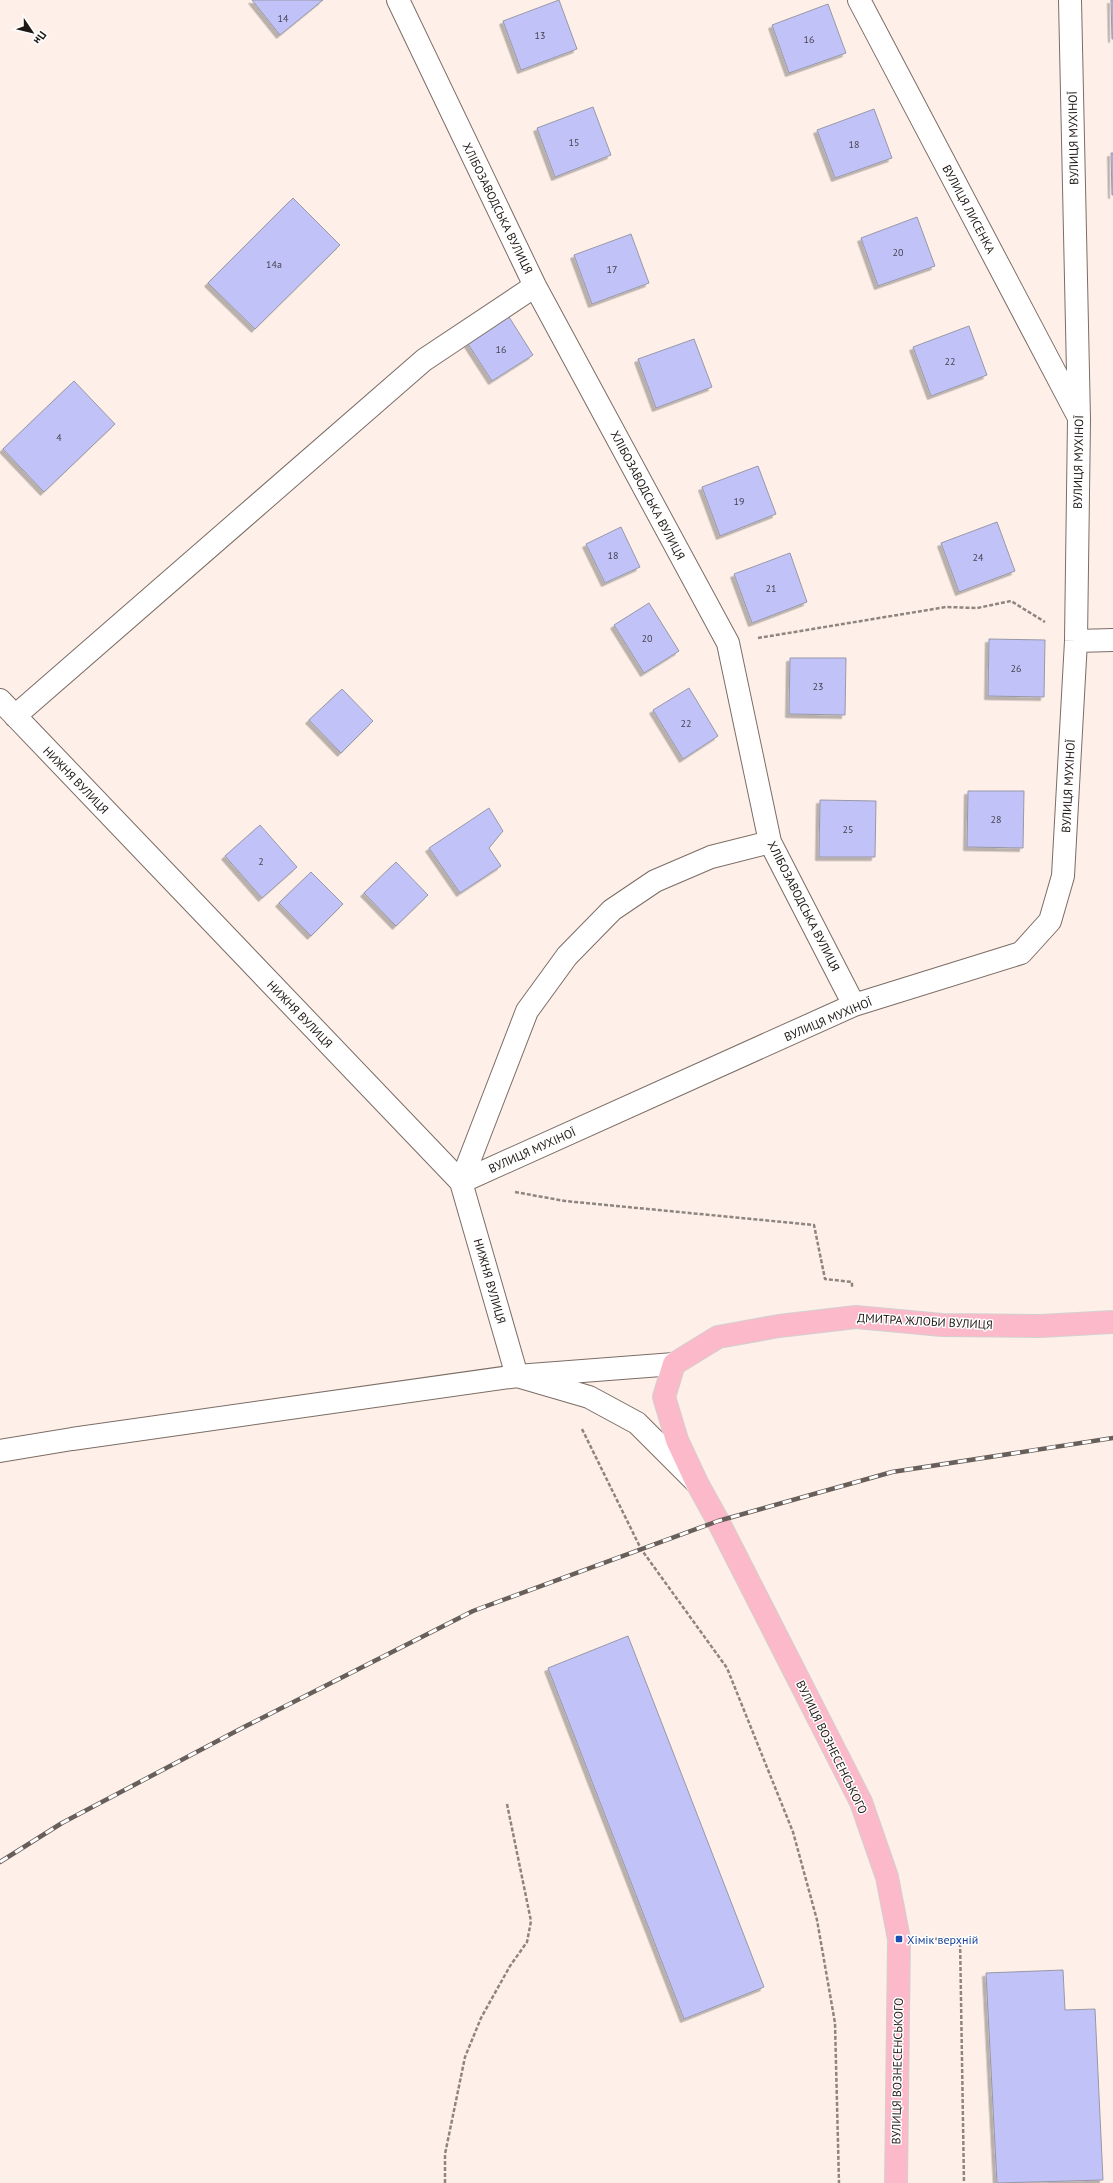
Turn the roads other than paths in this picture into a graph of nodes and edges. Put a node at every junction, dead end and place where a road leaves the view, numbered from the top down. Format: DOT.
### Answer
graph roads {
  1 [pos="398,0"];
  2 [pos="859,0"];
  3 [pos="1070,0"];
  4 [pos="535,286"];
  5 [pos="1079,419"];
  6 [pos="1113,640"];
  7 [pos="1076,641"];
  8 [pos="0,700"];
  9 [pos="15,716"];
  10 [pos="770,842"];
  11 [pos="854,1005"];
  12 [pos="461,1182"];
  13 [pos="1113,1322"];
  14 [pos="674,1364"];
  15 [pos="517,1376"];
  16 [pos="0,1451"];
  17 [pos="697,1483"];
  18 [pos="896,2183"];
  1 -- 4 [label="street, ХЛІБОЗАВОДСЬКА ВУЛИЦЯ"];
  2 -- 5 [label="street, ВУЛИЦЯ ЛИСЕНКА"];
  3 -- 5 [label="street, ВУЛИЦЯ МУХІНОЇ"];
  4 -- 9 [label="street"];
  4 -- 10 [label="street, ХЛІБОЗАВОДСЬКА ВУЛИЦЯ"];
  5 -- 7 [label="street, ВУЛИЦЯ МУХІНОЇ"];
  6 -- 7 [label="street"];
  7 -- 11 [label="street, ВУЛИЦЯ МУХІНОЇ"];
  8 -- 9 [label="street, НИЖНЯ ВУЛИЦЯ"];
  9 -- 12 [label="street, НИЖНЯ ВУЛИЦЯ"];
  10 -- 11 [label="street, ХЛІБОЗАВОДСЬКА ВУЛИЦЯ"];
  10 -- 12 [label="street"];
  11 -- 12 [label="street, ВУЛИЦЯ МУХІНОЇ"];
  12 -- 15 [label="street, НИЖНЯ ВУЛИЦЯ"];
  13 -- 14 [label="main road, ДМИТРА ЖЛОБИ ВУЛИЦЯ"];
  14 -- 15 [label="street"];
  14 -- 17 [label="main road, ВУЛИЦЯ ВОЗНЕСЕНСЬКОГО"];
  15 -- 16 [label="street"];
  15 -- 17 [label="street"];
  17 -- 18 [label="main road, ВУЛИЦЯ ВОЗНЕСЕНСЬКОГО"];
}
